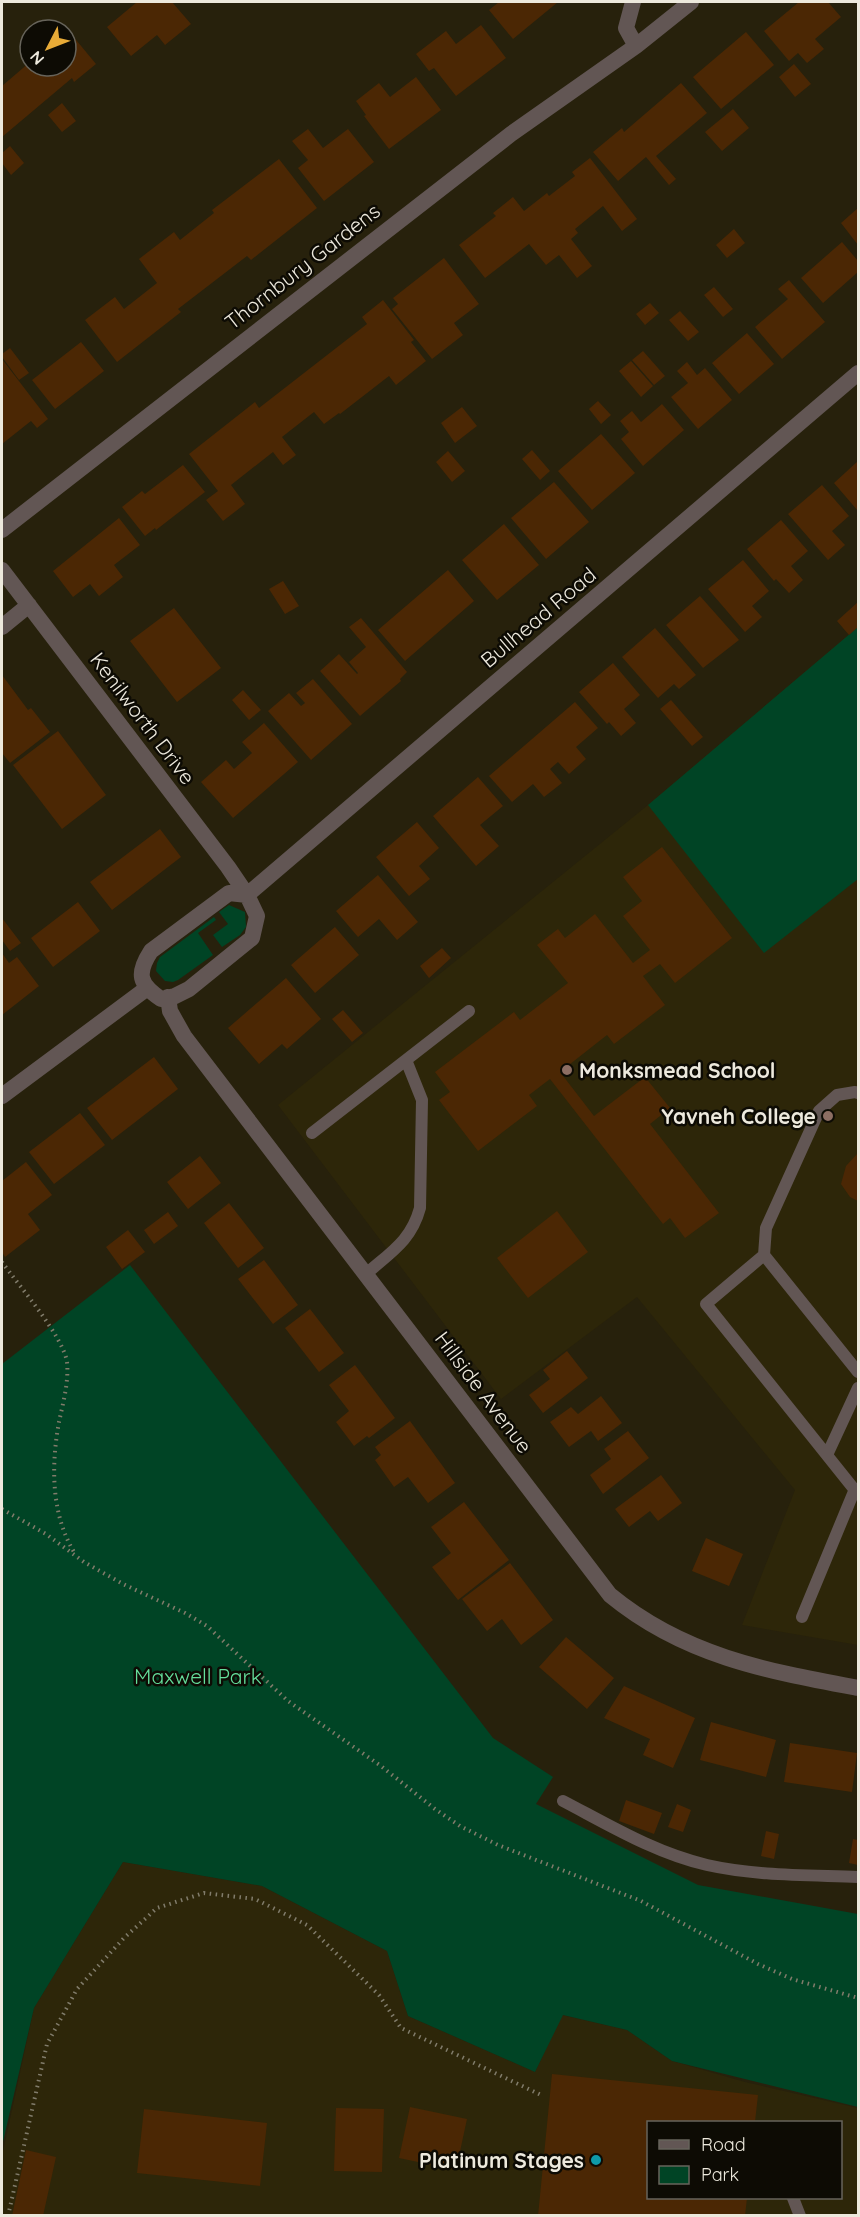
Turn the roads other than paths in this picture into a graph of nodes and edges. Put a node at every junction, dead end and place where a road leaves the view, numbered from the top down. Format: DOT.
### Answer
graph roads {
  1 [pos="633,2"];
  2 [pos="691,2"];
  3 [pos="636,46"];
  4 [pos="858,373"];
  5 [pos="2,530"];
  6 [pos="2,570"];
  7 [pos="29,605"];
  8 [pos="2,627"];
  9 [pos="247,895"];
  10 [pos="146,988"];
  11 [pos="168,997"];
  12 [pos="469,1011"];
  13 [pos="406,1060"];
  14 [pos="858,1093"];
  15 [pos="2,1096"];
  16 [pos="312,1133"];
  17 [pos="764,1255"];
  18 [pos="366,1274"];
  19 [pos="858,1372"];
  20 [pos="858,1388"];
  21 [pos="827,1455"];
  22 [pos="857,1491"];
  23 [pos="802,1617"];
  24 [pos="858,1689"];
  25 [pos="563,1801"];
  26 [pos="858,1877"];
  27 [pos="793,2199"];
  28 [pos="800,2216"];
  1 -- 3 [label="street"];
  2 -- 3 [label="street, Thornbury Gardens"];
  3 -- 5 [label="street, Thornbury Gardens"];
  4 -- 9 [label="street, Bullhead Road"];
  6 -- 7 [label="street, Kenilworth Drive"];
  7 -- 8 [label="street"];
  7 -- 9 [label="street, Kenilworth Drive"];
  9 -- 10 [label="street"];
  9 -- 11 [label="street"];
  10 -- 11 [label="street"];
  10 -- 15 [label="street"];
  11 -- 18 [label="street, Hillside Avenue"];
  12 -- 13 [label="lane"];
  13 -- 16 [label="lane"];
  13 -- 18 [label="lane"];
  14 -- 17 [label="lane"];
  17 -- 19 [label="lane"];
  17 -- 21 [label="lane"];
  18 -- 24 [label="street, Hillside Avenue"];
  20 -- 21 [label="lane"];
  21 -- 22 [label="lane"];
  22 -- 23 [label="lane"];
  25 -- 26 [label="lane"];
  27 -- 28 [label="lane"];
}
